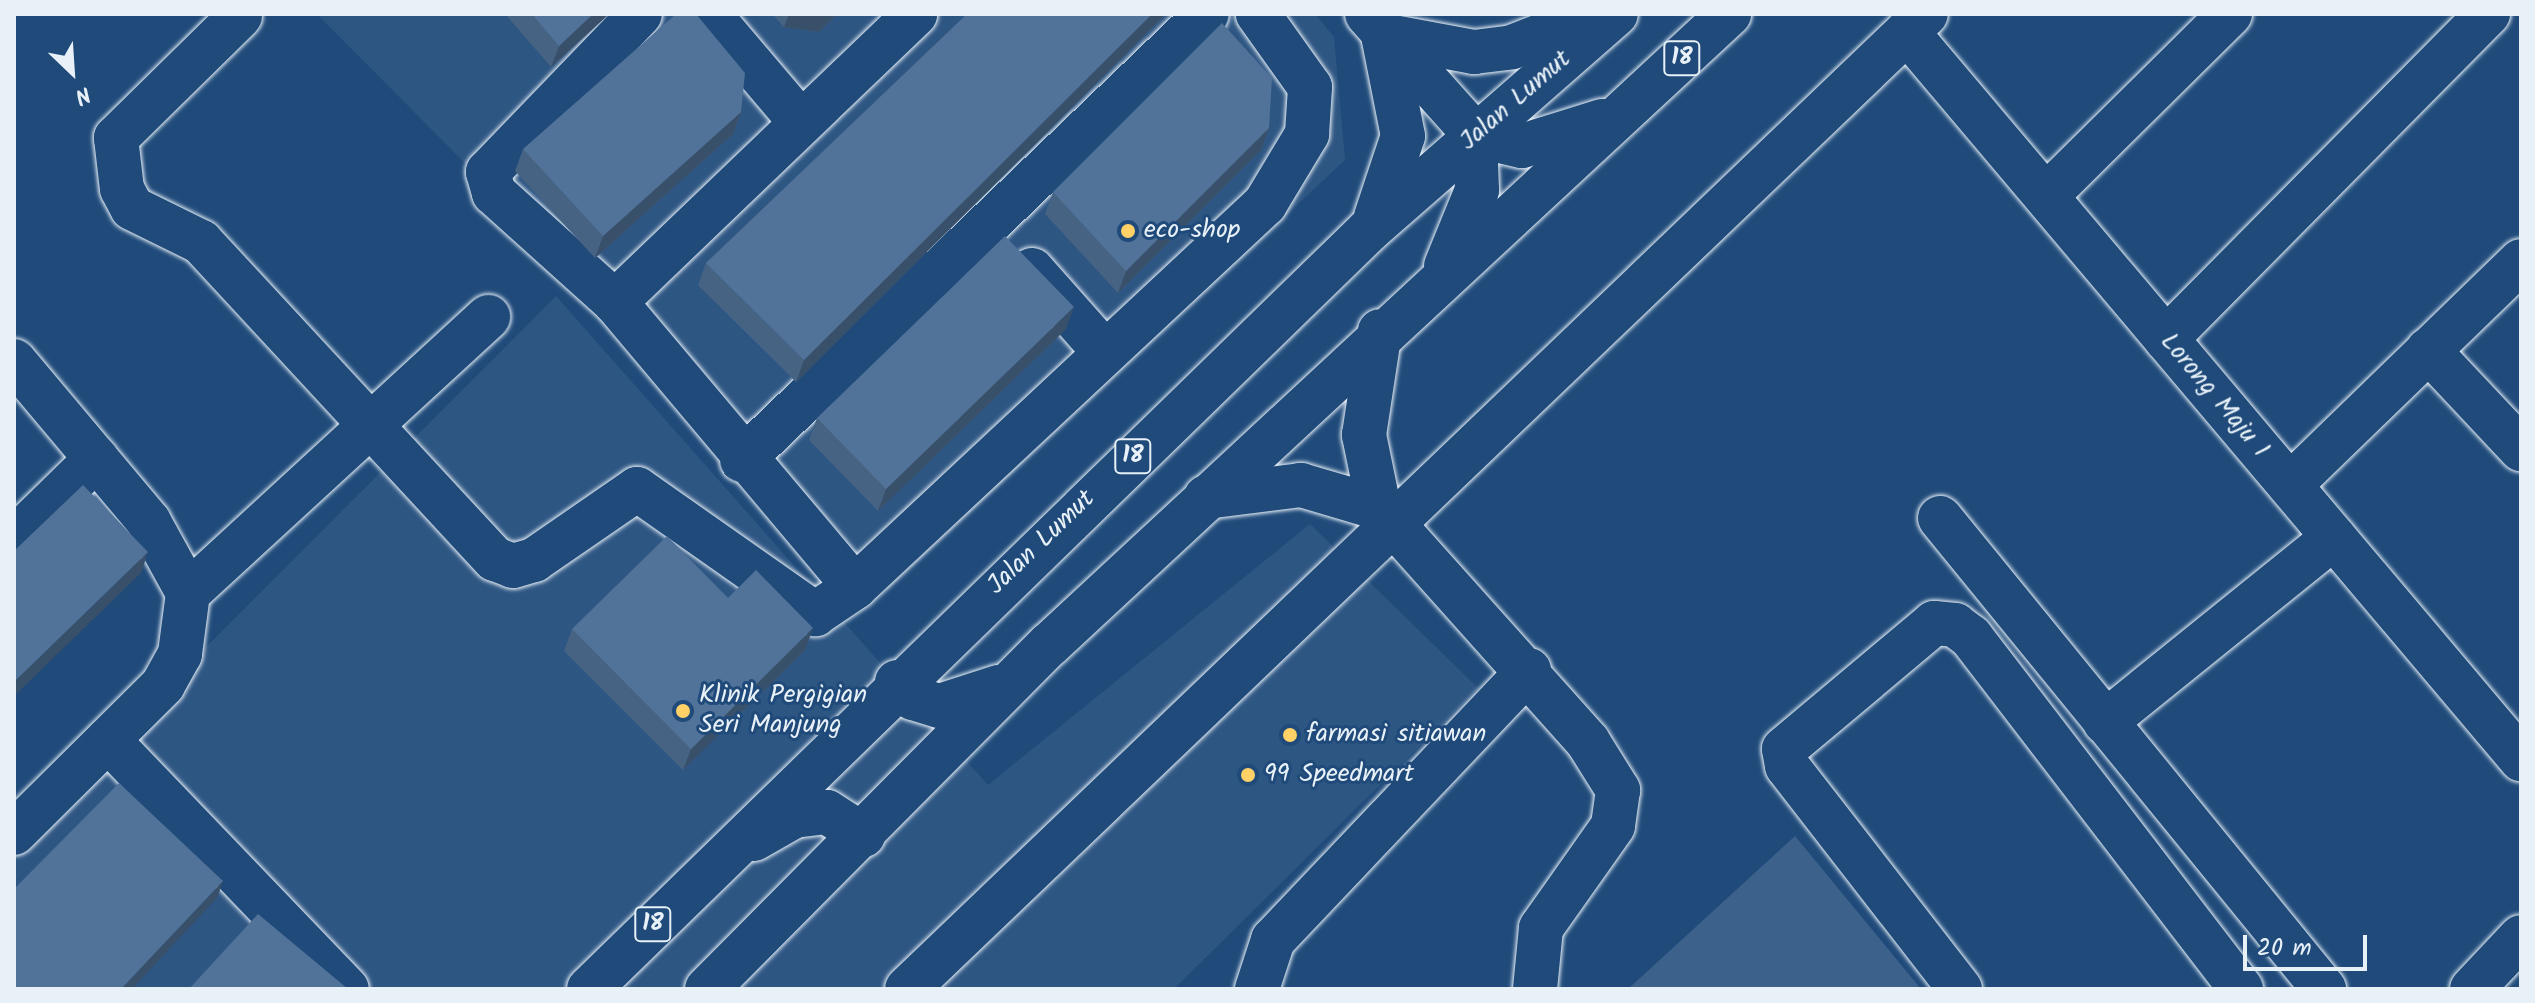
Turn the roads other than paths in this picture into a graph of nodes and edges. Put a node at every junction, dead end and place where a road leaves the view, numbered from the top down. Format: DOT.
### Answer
graph roads {
  1 [pos="640,14"];
  2 [pos="709,14"];
  3 [pos="915,14"];
  4 [pos="1207,14"];
  5 [pos="1258,14"];
  6 [pos="1597,14"];
  7 [pos="1616,14"];
  8 [pos="1729,14"];
  9 [pos="2230,14"];
  10 [pos="2488,14"];
  11 [pos="240,16"];
  12 [pos="1917,23"];
  13 [pos="1375,24"];
  14 [pos="1636,103"];
  15 [pos="798,119"];
  16 [pos="1475,135"];
  17 [pos="2046,196"];
  18 [pos="991,224"];
  19 [pos="1369,230"];
  20 [pos="2521,261"];
  21 [pos="1432,290"];
  22 [pos="615,302"];
  23 [pos="488,317"];
  24 [pos="1380,331"];
  25 [pos="2166,339"];
  26 [pos="1102,349"];
  27 [pos="2428,350"];
  28 [pos="14,361"];
  29 [pos="371,425"];
  30 [pos="2521,449"];
  31 [pos="96,459"];
  32 [pos="742,460"];
  33 [pos="2290,485"];
  34 [pos="1206,497"];
  35 [pos="1386,516"];
  36 [pos="1940,518"];
  37 [pos="2334,537"];
  38 [pos="14,539"];
  39 [pos="855,587"];
  40 [pos="188,593"];
  41 [pos="1049,645"];
  42 [pos="1529,670"];
  43 [pos="897,682"];
  44 [pos="2105,722"];
  45 [pos="108,740"];
  46 [pos="2521,759"];
  47 [pos="14,833"];
  48 [pos="863,835"];
  49 [pos="716,859"];
  50 [pos="270,912"];
  51 [pos="2521,937"];
  52 [pos="236,945"];
  53 [pos="927,982"];
  54 [pos="347,989"];
  55 [pos="589,989"];
  56 [pos="707,989"];
  57 [pos="1257,989"];
  58 [pos="1535,989"];
  59 [pos="1960,989"];
  60 [pos="2241,989"];
  61 [pos="2324,989"];
  62 [pos="2472,989"];
  1 -- 22 [label="street"];
  2 -- 15 [label="street"];
  3 -- 15 [label="street"];
  4 -- 18 [label="street"];
  5 -- 26 [label="street"];
  6 -- 13 [label="street"];
  7 -- 16 [label="street, Jalan Lumut / 18"];
  8 -- 14 [label="street, 18"];
  9 -- 17 [label="street"];
  10 -- 25 [label="street"];
  11 -- 29 [label="street"];
  12 -- 17 [label="street, Lorong Maju 1"];
  12 -- 35 [label="street"];
  13 -- 16 [label="street"];
  13 -- 19 [label="street"];
  14 -- 16 [label="street"];
  14 -- 21 [label="street, 18"];
  15 -- 22 [label="street"];
  16 -- 19 [label="street, Jalan Lumut / 18"];
  16 -- 21 [label="street"];
  17 -- 25 [label="street, Lorong Maju 1"];
  18 -- 26 [label="street"];
  18 -- 32 [label="street"];
  19 -- 43 [label="street, Jalan Lumut / 18"];
  20 -- 27 [label="street"];
  21 -- 24 [label="street, 18"];
  22 -- 32 [label="street"];
  23 -- 29 [label="street"];
  24 -- 34 [label="street, 18"];
  24 -- 35 [label="street"];
  25 -- 33 [label="street, Lorong Maju 1"];
  26 -- 39 [label="street"];
  27 -- 30 [label="street"];
  27 -- 33 [label="street"];
  28 -- 31 [label="street"];
  29 -- 39 [label="street"];
  29 -- 40 [label="street"];
  31 -- 38 [label="street"];
  31 -- 40 [label="street"];
  32 -- 39 [label="street"];
  33 -- 37 [label="street, Lorong Maju 1"];
  34 -- 35 [label="street"];
  34 -- 41 [label="street, 18"];
  35 -- 42 [label="street"];
  35 -- 53 [label="street"];
  36 -- 44 [label="street"];
  37 -- 44 [label="street"];
  37 -- 46 [label="street, Lorong Maju 1"];
  40 -- 45 [label="street"];
  41 -- 43 [label="street"];
  41 -- 48 [label="street, 18"];
  42 -- 57 [label="street"];
  42 -- 58 [label="street"];
  43 -- 49 [label="street, Jalan Lumut / 18"];
  44 -- 61 [label="street"];
  45 -- 47 [label="street"];
  45 -- 50 [label="street"];
  48 -- 49 [label="street"];
  48 -- 56 [label="street, 18"];
  49 -- 55 [label="street, Jalan Lumut / 18"];
  50 -- 52 [label="street"];
  50 -- 54 [label="street"];
  51 -- 62 [label="street"];
  59 -- 60 [label="street"];
}
